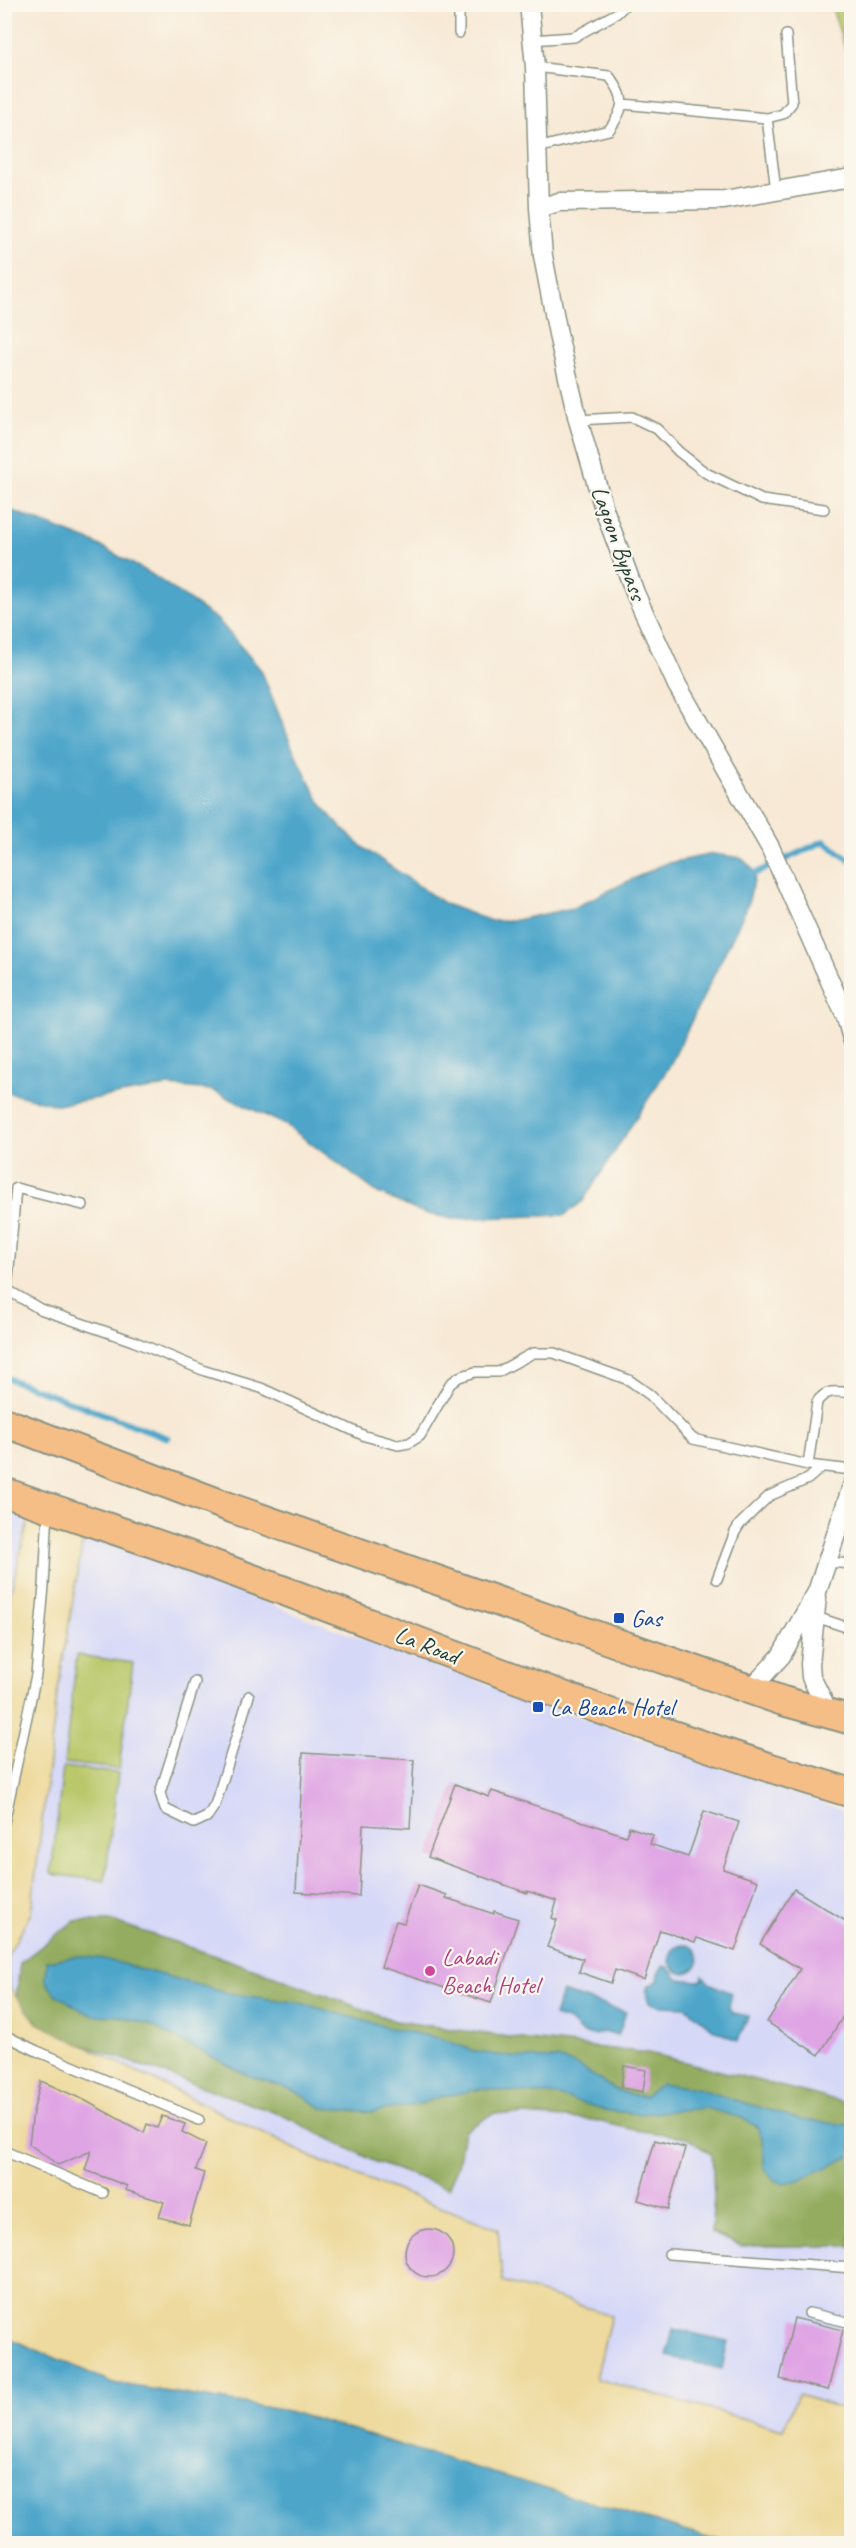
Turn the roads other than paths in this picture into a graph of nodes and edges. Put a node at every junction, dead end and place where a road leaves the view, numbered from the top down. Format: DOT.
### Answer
graph roads {
  1 [pos="459,4"];
  2 [pos="529,4"];
  3 [pos="626,4"];
  4 [pos="459,33"];
  5 [pos="786,35"];
  6 [pos="531,40"];
  7 [pos="535,67"];
  8 [pos="623,104"];
  9 [pos="767,118"];
  10 [pos="537,148"];
  11 [pos="851,178"];
  12 [pos="776,191"];
  13 [pos="539,208"];
  14 [pos="578,420"];
  15 [pos="824,508"];
  16 [pos="852,1039"];
  17 [pos="4,1184"];
  18 [pos="16,1188"];
  19 [pos="83,1205"];
  20 [pos="9,1222"];
  21 [pos="6,1289"];
  22 [pos="852,1393"];
  23 [pos="4,1422"];
  24 [pos="808,1466"];
  25 [pos="822,1467"];
  26 [pos="852,1470"];
  27 [pos="852,1486"];
  28 [pos="4,1492"];
  29 [pos="49,1508"];
  30 [pos="827,1562"];
  31 [pos="852,1564"];
  32 [pos="717,1579"];
  33 [pos="817,1592"];
  34 [pos="816,1617"];
  35 [pos="852,1629"];
  36 [pos="195,1682"];
  37 [pos="751,1689"];
  38 [pos="249,1696"];
  39 [pos="840,1717"];
  40 [pos="852,1793"];
  41 [pos="4,1823"];
  42 [pos="4,2035"];
  43 [pos="199,2120"];
  44 [pos="4,2151"];
  45 [pos="103,2193"];
  46 [pos="669,2254"];
  47 [pos="852,2268"];
  48 [pos="809,2313"];
  49 [pos="852,2323"];
  1 -- 4 [label="lane"];
  2 -- 6 [label="street, Lagoon Bypass"];
  3 -- 6 [label="lane"];
  5 -- 9 [label="lane"];
  6 -- 7 [label="street, Lagoon Bypass"];
  7 -- 8 [label="lane"];
  7 -- 10 [label="street, Lagoon Bypass"];
  8 -- 9 [label="lane"];
  8 -- 10 [label="lane"];
  9 -- 12 [label="lane"];
  10 -- 13 [label="street, Lagoon Bypass"];
  11 -- 12 [label="street"];
  12 -- 13 [label="street"];
  13 -- 14 [label="street, Lagoon Bypass"];
  14 -- 15 [label="lane"];
  14 -- 16 [label="street, Lagoon Bypass"];
  17 -- 18 [label="lane"];
  18 -- 19 [label="lane"];
  18 -- 20 [label="lane"];
  20 -- 21 [label="lane"];
  21 -- 24 [label="lane"];
  22 -- 24 [label="lane"];
  23 -- 37 [label="main road"];
  24 -- 25 [label="lane"];
  25 -- 26 [label="lane"];
  25 -- 32 [label="lane"];
  27 -- 30 [label="street"];
  28 -- 29 [label="main road, La Road"];
  29 -- 40 [label="main road, La Road"];
  29 -- 41 [label="lane"];
  30 -- 31 [label="lane"];
  30 -- 33 [label="street"];
  33 -- 34 [label="street"];
  33 -- 37 [label="street"];
  34 -- 35 [label="lane"];
  34 -- 39 [label="street"];
  36 -- 38 [label="lane"];
  37 -- 39 [label="main road"];
  42 -- 43 [label="lane"];
  44 -- 45 [label="lane"];
  46 -- 47 [label="lane"];
  48 -- 49 [label="lane"];
}
